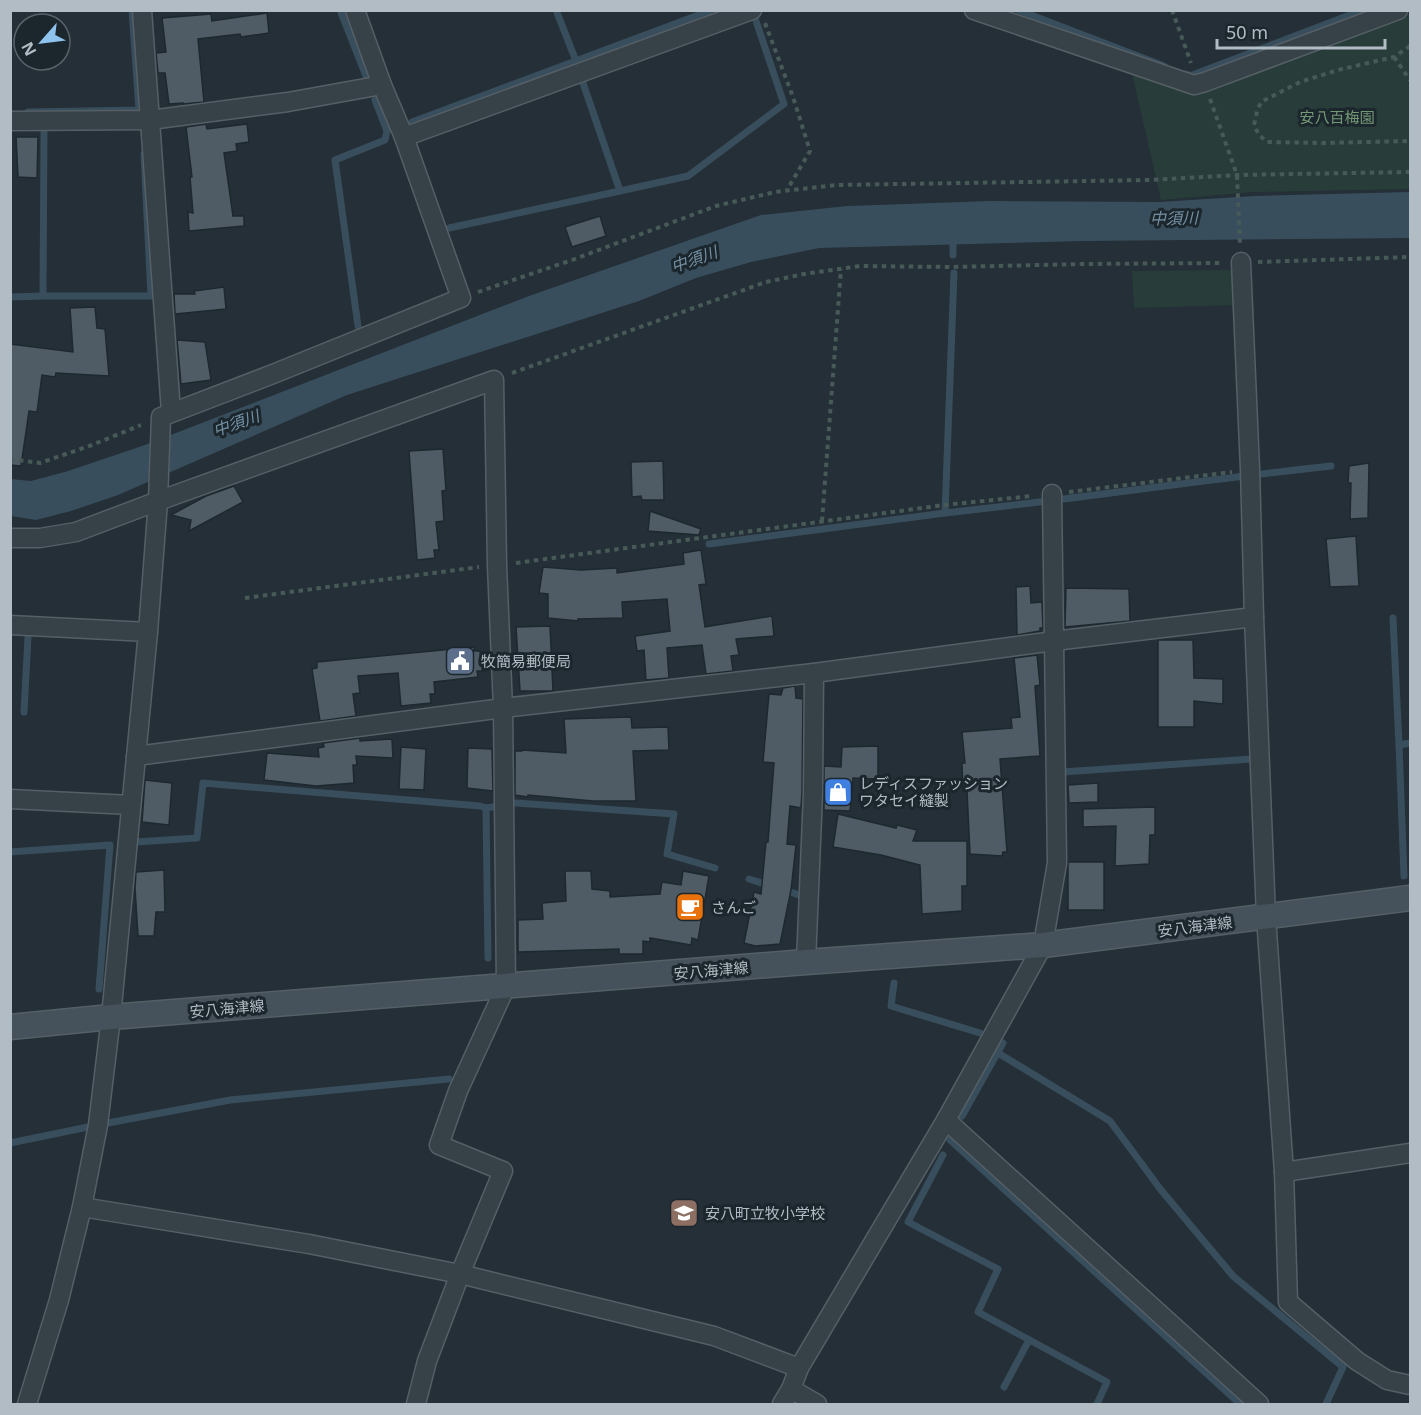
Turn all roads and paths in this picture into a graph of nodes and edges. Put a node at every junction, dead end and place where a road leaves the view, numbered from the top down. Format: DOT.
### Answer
graph roads {
  1 [pos="142,10"];
  2 [pos="355,10"];
  3 [pos="974,10"];
  4 [pos="1172,10"];
  5 [pos="1398,10"];
  6 [pos="758,16"];
  7 [pos="1410,46"];
  8 [pos="1394,57"];
  9 [pos="1410,80"];
  10 [pos="1202,83"];
  11 [pos="382,85"];
  12 [pos="150,120"];
  13 [pos="10,121"];
  14 [pos="404,137"];
  15 [pos="1410,141"];
  16 [pos="1410,172"];
  17 [pos="1237,175"];
  18 [pos="786,191"];
  19 [pos="1241,256"];
  20 [pos="1410,257"];
  21 [pos="841,269"];
  22 [pos="461,298"];
  23 [pos="494,380"];
  24 [pos="164,420"];
  25 [pos="10,459"];
  26 [pos="1250,469"];
  27 [pos="1052,494"];
  28 [pos="158,501"];
  29 [pos="822,521"];
  30 [pos="10,538"];
  31 [pos="497,565"];
  32 [pos="244,598"];
  33 [pos="1254,617"];
  34 [pos="10,625"];
  35 [pos="148,632"];
  36 [pos="1053,641"];
  37 [pos="814,673"];
  38 [pos="503,708"];
  39 [pos="136,756"];
  40 [pos="10,799"];
  41 [pos="131,805"];
  42 [pos="1410,898"];
  43 [pos="1266,917"];
  44 [pos="1044,945"];
  45 [pos="806,962"];
  46 [pos="506,986"];
  47 [pos="111,1017"];
  48 [pos="10,1027"];
  49 [pos="946,1120"];
  50 [pos="1410,1153"];
  51 [pos="1284,1172"];
  52 [pos="82,1207"];
  53 [pos="460,1274"];
  54 [pos="799,1368"];
  55 [pos="1410,1385"];
  56 [pos="787,1397"];
  57 [pos="27,1404"];
  58 [pos="416,1404"];
  59 [pos="817,1404"];
  60 [pos="1259,1404"];
  1 -- 12 [label="street"];
  2 -- 11 [label="street"];
  3 -- 10 [label="street"];
  4 -- 10 [label="path"];
  5 -- 10 [label="street"];
  6 -- 14 [label="street"];
  6 -- 18 [label="path"];
  7 -- 8 [label="path"];
  8 -- 9 [label="path"];
  8 -- 15 [label="path"];
  10 -- 17 [label="path"];
  11 -- 12 [label="street"];
  11 -- 14 [label="street"];
  12 -- 13 [label="street"];
  12 -- 24 [label="street"];
  14 -- 22 [label="street"];
  16 -- 17 [label="path"];
  17 -- 18 [label="path"];
  17 -- 19 [label="path"];
  18 -- 22 [label="path"];
  19 -- 20 [label="path"];
  19 -- 21 [label="path"];
  19 -- 26 [label="street"];
  21 -- 23 [label="path"];
  21 -- 29 [label="path"];
  22 -- 24 [label="street"];
  23 -- 28 [label="street"];
  23 -- 31 [label="street"];
  24 -- 25 [label="path"];
  24 -- 28 [label="street"];
  26 -- 27 [label="path"];
  26 -- 33 [label="street"];
  27 -- 29 [label="path"];
  27 -- 36 [label="street"];
  28 -- 30 [label="street"];
  28 -- 35 [label="street"];
  29 -- 31 [label="path"];
  31 -- 32 [label="path"];
  31 -- 38 [label="street"];
  33 -- 36 [label="street"];
  33 -- 43 [label="street"];
  34 -- 35 [label="street"];
  35 -- 39 [label="street"];
  36 -- 37 [label="street"];
  36 -- 44 [label="street"];
  37 -- 38 [label="street"];
  37 -- 45 [label="street"];
  38 -- 39 [label="street"];
  38 -- 46 [label="street"];
  39 -- 41 [label="street"];
  40 -- 41 [label="street"];
  41 -- 47 [label="street"];
  42 -- 43 [label="main road, 安八海津線"];
  43 -- 44 [label="main road, 安八海津線"];
  43 -- 51 [label="street"];
  44 -- 45 [label="main road, 安八海津線"];
  44 -- 49 [label="street"];
  45 -- 46 [label="main road, 安八海津線"];
  46 -- 47 [label="main road, 安八海津線"];
  46 -- 53 [label="street"];
  47 -- 48 [label="main road, 安八海津線"];
  47 -- 52 [label="street"];
  49 -- 54 [label="street"];
  49 -- 60 [label="street"];
  50 -- 51 [label="street"];
  51 -- 55 [label="street"];
  52 -- 53 [label="street"];
  52 -- 57 [label="street"];
  53 -- 54 [label="street"];
  53 -- 58 [label="street"];
  54 -- 56 [label="street"];
  56 -- 59 [label="street"];
}
